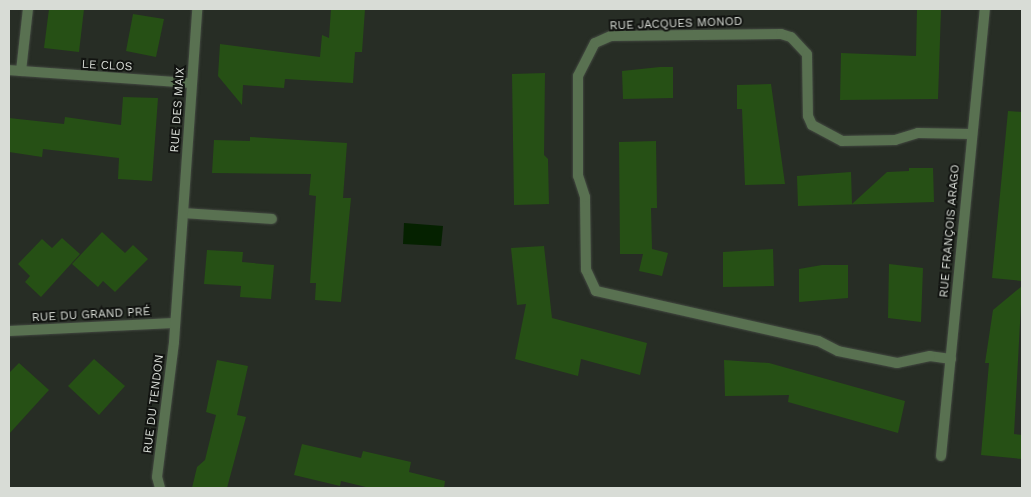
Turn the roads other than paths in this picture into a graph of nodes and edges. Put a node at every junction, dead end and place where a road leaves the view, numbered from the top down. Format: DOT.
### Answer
graph roads {
  1 [pos="28,9"];
  2 [pos="197,9"];
  3 [pos="985,9"];
  4 [pos="9,70"];
  5 [pos="22,71"];
  6 [pos="192,83"];
  7 [pos="971,134"];
  8 [pos="184,213"];
  9 [pos="272,219"];
  10 [pos="174,323"];
  11 [pos="9,331"];
  12 [pos="951,358"];
  13 [pos="941,456"];
  14 [pos="160,488"];
  1 -- 5 [label="street"];
  2 -- 6 [label="street, RUE DES MAIX"];
  3 -- 7 [label="street, RUE FRANÇOIS ARAGO"];
  4 -- 5 [label="street, LE CLOS"];
  5 -- 6 [label="street, LE CLOS"];
  6 -- 8 [label="street, RUE DES MAIX"];
  7 -- 12 [label="street, RUE FRANÇOIS ARAGO"];
  7 -- 12 [label="street, RUE JACQUES MONOD"];
  8 -- 9 [label="street"];
  8 -- 10 [label="street, RUE DES MAIX"];
  10 -- 11 [label="street, RUE DU GRAND PRÉ"];
  10 -- 14 [label="street, RUE DU TENDON"];
  12 -- 13 [label="street, RUE FRANÇOIS ARAGO"];
}
